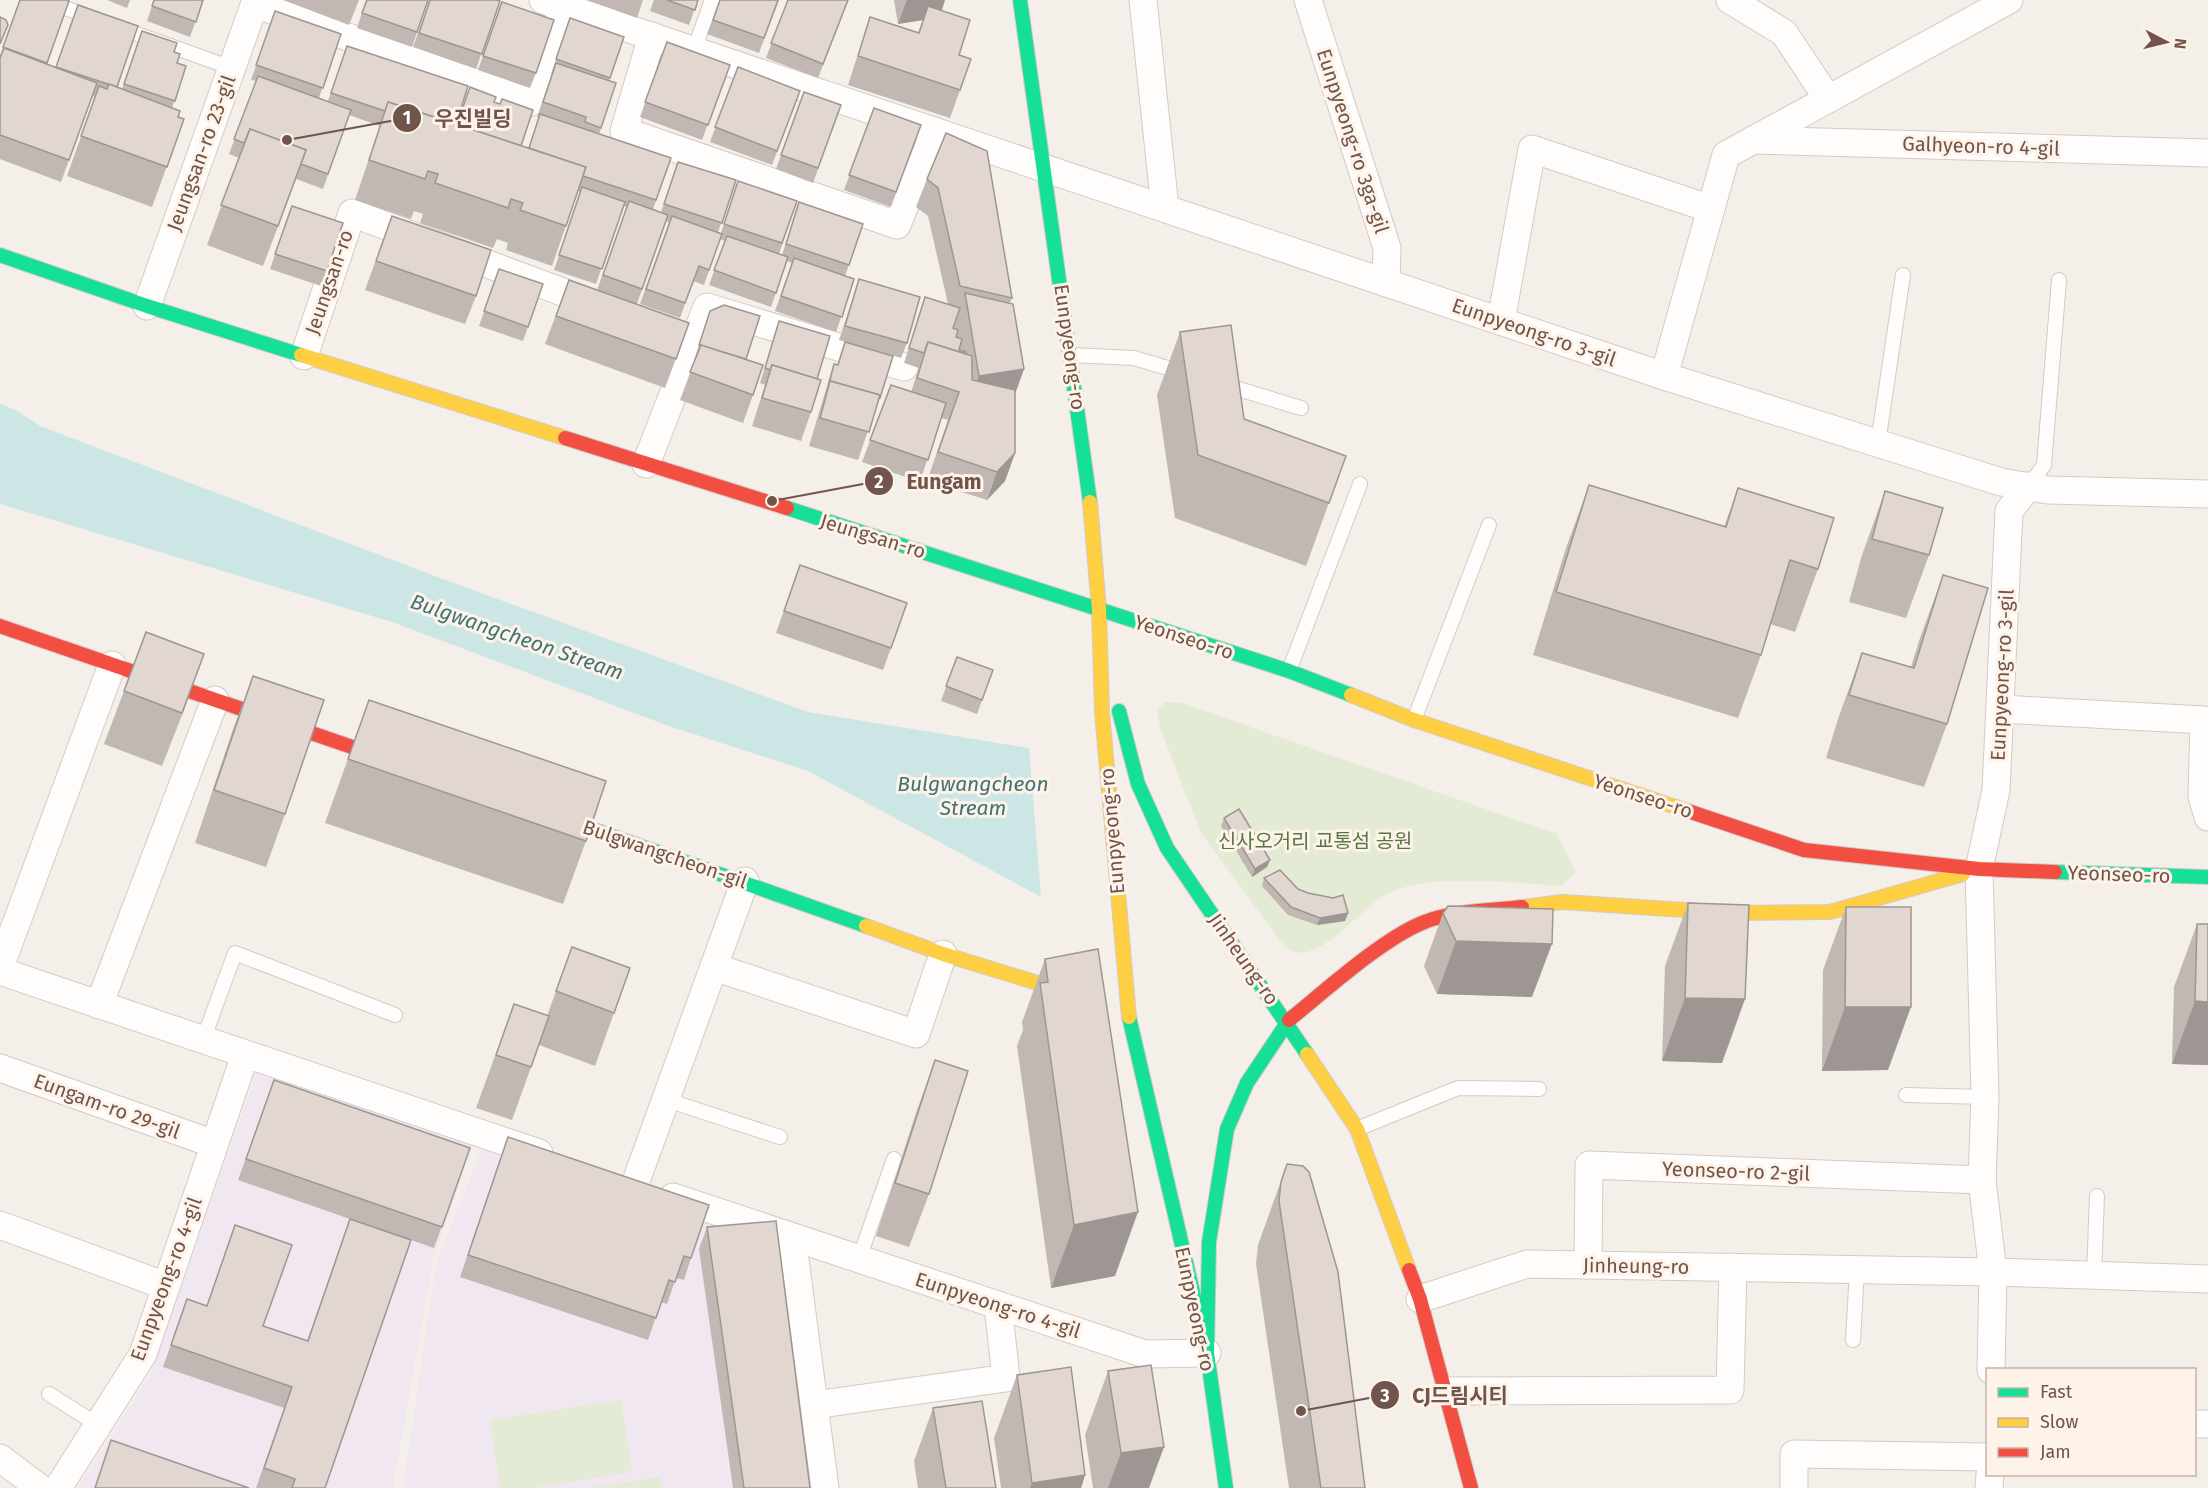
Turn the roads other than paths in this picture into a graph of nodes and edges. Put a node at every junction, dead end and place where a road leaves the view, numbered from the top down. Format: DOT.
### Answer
graph roads {
  1 [pos="42,0"];
  2 [pos="712,0"];
  3 [pos="1020,0"];
  4 [pos="1143,0"];
  5 [pos="1308,0"];
  6 [pos="1730,0"];
  7 [pos="2009,0"];
  8 [pos="256,2"];
  9 [pos="553,3"];
  10 [pos="652,36"];
  11 [pos="694,50"];
  12 [pos="232,68"];
  13 [pos="1828,99"];
  14 [pos="935,131"];
  15 [pos="1754,140"];
  16 [pos="2208,153"];
  17 [pos="1043,167"];
  18 [pos="1165,208"];
  19 [pos="1711,209"];
  20 [pos="0,255"];
  21 [pos="1903,275"];
  22 [pos="2059,280"];
  23 [pos="1386,283"];
  24 [pos="147,306"];
  25 [pos="1501,321"];
  26 [pos="694,340"];
  27 [pos="304,356"];
  28 [pos="1071,356"];
  29 [pos="904,367"];
  30 [pos="1664,376"];
  31 [pos="1301,408"];
  32 [pos="1878,443"];
  33 [pos="646,464"];
  34 [pos="1360,484"];
  35 [pos="2029,486"];
  36 [pos="2208,494"];
  37 [pos="1489,525"];
  38 [pos="1099,609"];
  39 [pos="0,626"];
  40 [pos="112,665"];
  41 [pos="1289,671"];
  42 [pos="215,700"];
  43 [pos="2001,709"];
  44 [pos="1414,720"];
  45 [pos="407,765"];
  46 [pos="531,808"];
  47 [pos="2208,817"];
  48 [pos="1979,869"];
  49 [pos="2208,877"];
  50 [pos="746,882"];
  51 [pos="943,954"];
  52 [pos="714,967"];
  53 [pos="0,969"];
  54 [pos="1098,1001"];
  55 [pos="99,1005"];
  56 [pos="395,1015"];
  57 [pos="1287,1021"];
  58 [pos="203,1041"];
  59 [pos="245,1055"];
  60 [pos="0,1068"];
  61 [pos="1539,1089"];
  62 [pos="1906,1095"];
  63 [pos="1985,1096"];
  64 [pos="667,1100"];
  65 [pos="1357,1129"];
  66 [pos="780,1137"];
  67 [pos="214,1144"];
  68 [pos="894,1159"];
  69 [pos="568,1162"];
  70 [pos="1982,1180"];
  71 [pos="2097,1196"];
  72 [pos="0,1225"];
  73 [pos="792,1237"];
  74 [pos="859,1259"];
  75 [pos="1588,1265"];
  76 [pos="1733,1268"];
  77 [pos="1857,1270"];
  78 [pos="1993,1272"];
  79 [pos="2094,1275"];
  80 [pos="2208,1279"];
  81 [pos="166,1286"];
  82 [pos="1420,1299"];
  83 [pos="998,1305"];
  84 [pos="1853,1340"];
  85 [pos="1207,1353"];
  86 [pos="1991,1368"];
  87 [pos="1446,1391"];
  88 [pos="49,1394"];
  89 [pos="814,1405"];
  90 [pos="98,1425"];
  91 [pos="1986,1457"];
  92 [pos="0,1458"];
  93 [pos="40,1488"];
  94 [pos="58,1488"];
  95 [pos="825,1488"];
  96 [pos="1226,1488"];
  97 [pos="1471,1488"];
  98 [pos="1794,1488"];
  1 -- 12 [label="lane"];
  2 -- 11 [label="lane"];
  3 -- 17 [label="main road, Eunpyeong-ro"];
  4 -- 18 [label="street"];
  5 -- 23 [label="street, Eunpyeong-ro 3ga-gil"];
  6 -- 13 [label="street"];
  7 -- 13 [label="street, Galhyeon-ro 4-gil"];
  8 -- 9 [label="street"];
  8 -- 12 [label="street, Jeungsan-ro 23-gil"];
  9 -- 10 [label="street"];
  10 -- 11 [label="street"];
  10 -- 14 [label="street"];
  11 -- 14 [label="street"];
  12 -- 24 [label="street, Jeungsan-ro 23-gil"];
  13 -- 15 [label="street, Galhyeon-ro 4-gil"];
  14 -- 17 [label="street"];
  15 -- 16 [label="street, Galhyeon-ro 4-gil"];
  15 -- 19 [label="street, Galhyeon-ro 4-gil"];
  17 -- 18 [label="street, Eunpyeong-ro 3-gil"];
  17 -- 28 [label="main road, Eunpyeong-ro"];
  18 -- 23 [label="street, Eunpyeong-ro 3-gil"];
  19 -- 25 [label="street"];
  19 -- 30 [label="street, Galhyeon-ro 4-gil"];
  20 -- 24 [label="main road, Jeungsan-ro"];
  21 -- 32 [label="lane"];
  22 -- 35 [label="lane"];
  23 -- 25 [label="street, Eunpyeong-ro 3-gil"];
  24 -- 27 [label="main road, Jeungsan-ro"];
  25 -- 30 [label="street, Eunpyeong-ro 3-gil"];
  26 -- 27 [label="street, Jeungsan-ro"];
  26 -- 29 [label="street"];
  26 -- 33 [label="street"];
  27 -- 33 [label="main road, Jeungsan-ro"];
  28 -- 31 [label="lane"];
  28 -- 38 [label="main road, Eunpyeong-ro"];
  30 -- 32 [label="street, Eunpyeong-ro 3-gil"];
  32 -- 35 [label="street, Eunpyeong-ro 3-gil"];
  33 -- 38 [label="main road, Jeungsan-ro"];
  34 -- 41 [label="lane"];
  35 -- 36 [label="street, Eunpyeong-ro 3-gil"];
  35 -- 43 [label="street, Eunpyeong-ro 3-gil"];
  37 -- 44 [label="lane"];
  38 -- 41 [label="main road, Yeonseo-ro"];
  38 -- 57 [label="main road, Jinheung-ro"];
  38 -- 85 [label="main road, Eunpyeong-ro"];
  39 -- 40 [label="main road"];
  40 -- 42 [label="main road"];
  40 -- 53 [label="street"];
  41 -- 44 [label="main road, Yeonseo-ro"];
  42 -- 45 [label="main road"];
  42 -- 55 [label="street"];
  43 -- 47 [label="street"];
  43 -- 48 [label="street, Eunpyeong-ro 3-gil"];
  44 -- 48 [label="main road, Yeonseo-ro"];
  46 -- 50 [label="main road, Bulgwangcheon-gil"];
  48 -- 49 [label="main road, Yeonseo-ro"];
  48 -- 57 [label="main road"];
  48 -- 63 [label="street"];
  50 -- 51 [label="main road, Bulgwangcheon-gil"];
  50 -- 52 [label="street, Eunpyeong-ro 4-gil"];
  51 -- 52 [label="street"];
  51 -- 54 [label="main road, Bulgwangcheon-gil"];
  52 -- 64 [label="street, Eunpyeong-ro 4-gil"];
  53 -- 55 [label="street"];
  55 -- 58 [label="street"];
  56 -- 58 [label="lane"];
  57 -- 65 [label="main road, Jinheung-ro"];
  57 -- 85 [label="main road"];
  58 -- 59 [label="street"];
  59 -- 67 [label="street, Eunpyeong-ro 4-gil"];
  59 -- 69 [label="street"];
  60 -- 67 [label="street, Eungam-ro 29-gil"];
  61 -- 65 [label="lane"];
  62 -- 63 [label="lane"];
  63 -- 70 [label="street"];
  64 -- 66 [label="lane"];
  64 -- 73 [label="street, Eunpyeong-ro 4-gil"];
  65 -- 82 [label="main road, Jinheung-ro"];
  67 -- 81 [label="street, Eunpyeong-ro 4-gil"];
  68 -- 74 [label="lane"];
  70 -- 75 [label="street, Yeonseo-ro 2-gil"];
  70 -- 78 [label="street"];
  71 -- 79 [label="lane"];
  72 -- 81 [label="street"];
  73 -- 74 [label="street, Eunpyeong-ro 4-gil"];
  73 -- 89 [label="street"];
  74 -- 83 [label="street, Eunpyeong-ro 4-gil"];
  75 -- 76 [label="street, Jinheung-ro"];
  75 -- 82 [label="street, Jinheung-ro"];
  76 -- 77 [label="street, Jinheung-ro"];
  76 -- 87 [label="street"];
  77 -- 78 [label="street"];
  77 -- 84 [label="lane"];
  78 -- 79 [label="street"];
  78 -- 86 [label="street"];
  79 -- 80 [label="street"];
  81 -- 90 [label="street, Eunpyeong-ro 4-gil"];
  82 -- 87 [label="main road, Jinheung-ro"];
  83 -- 85 [label="street, Eunpyeong-ro 4-gil"];
  83 -- 89 [label="street"];
  85 -- 96 [label="main road, Eunpyeong-ro"];
  87 -- 97 [label="main road, Jinheung-ro"];
  88 -- 90 [label="lane"];
  89 -- 95 [label="street"];
  90 -- 94 [label="street, Eunpyeong-ro 4-gil"];
  91 -- 98 [label="street"];
  92 -- 93 [label="street"];
}
